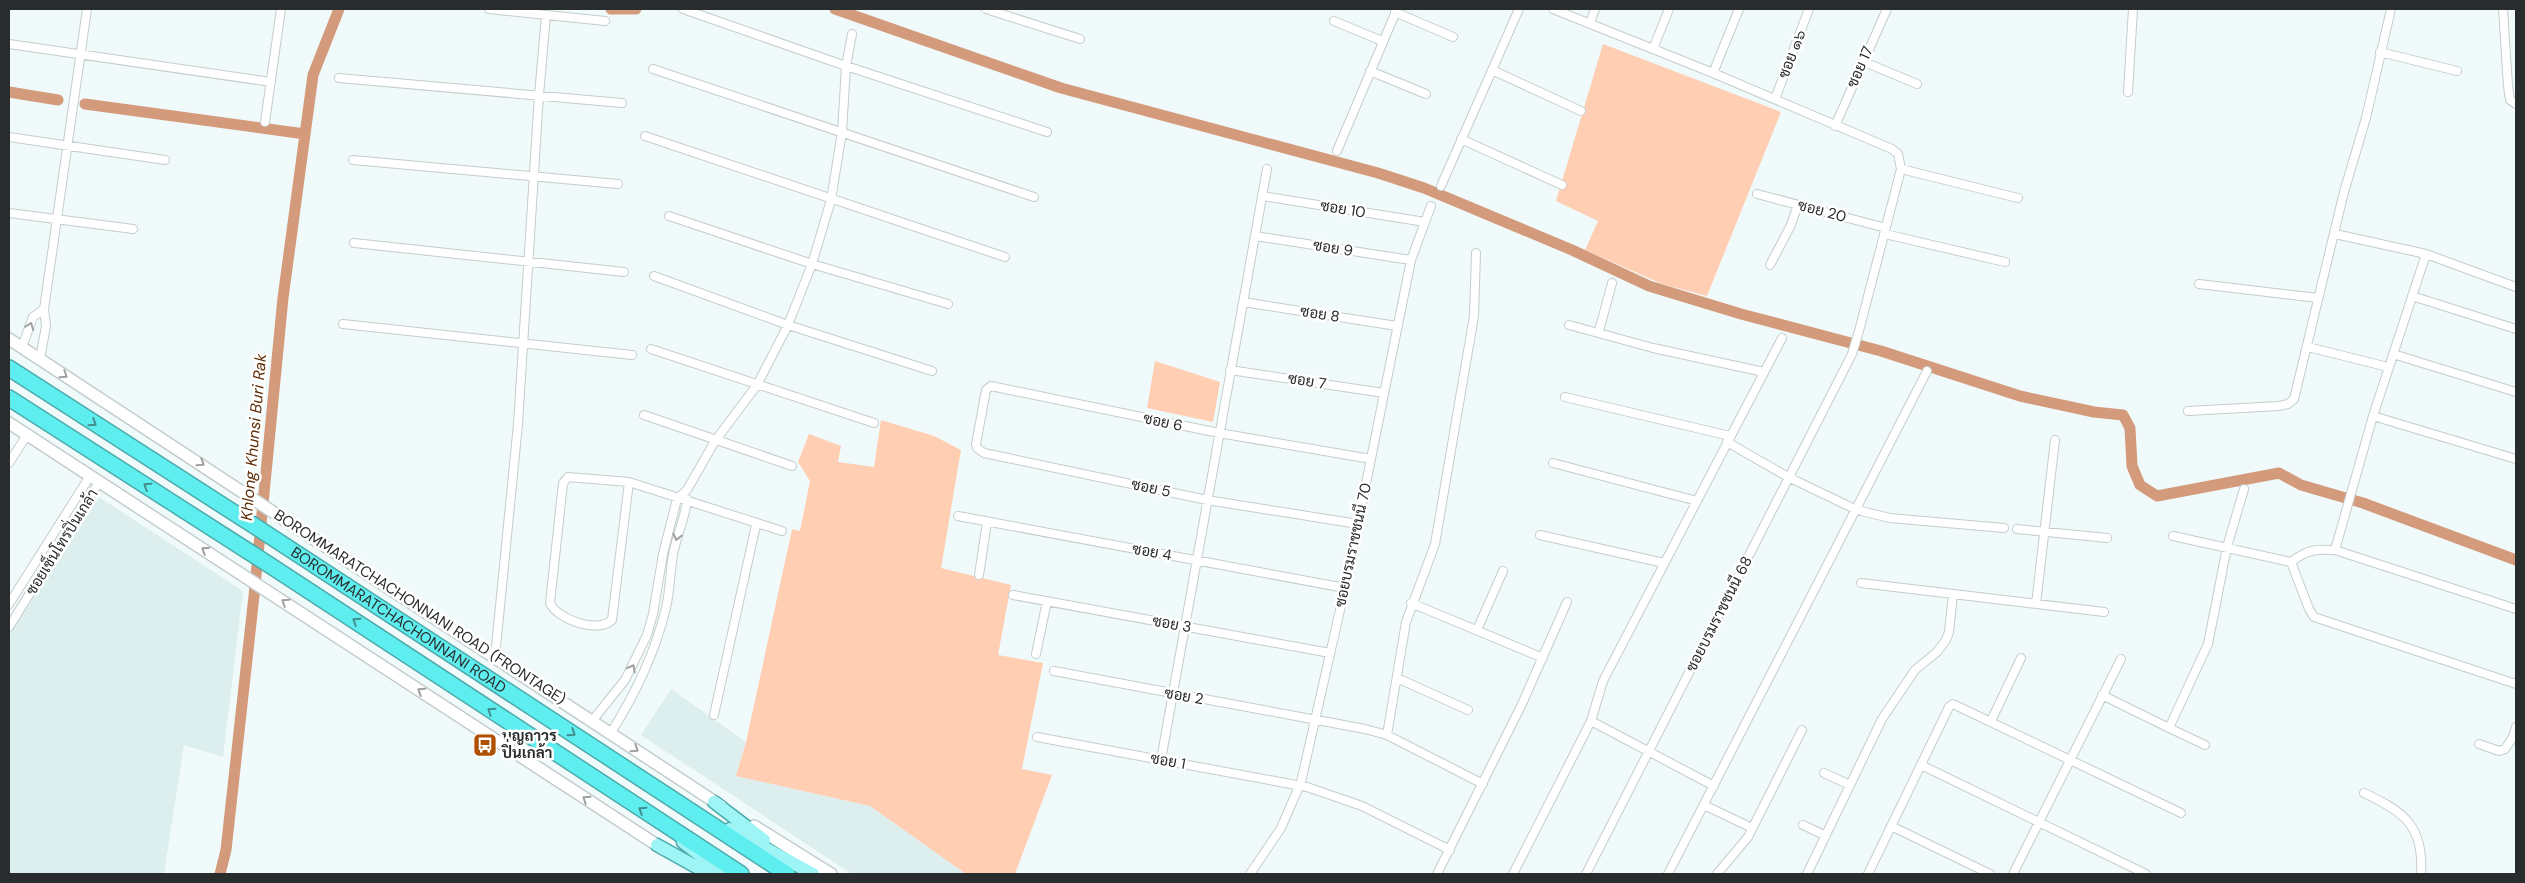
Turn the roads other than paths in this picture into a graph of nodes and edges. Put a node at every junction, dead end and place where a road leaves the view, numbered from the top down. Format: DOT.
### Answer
graph roads {
  1 [pos="87,9"];
  2 [pos="281,9"];
  3 [pos="489,9"];
  4 [pos="683,9"];
  5 [pos="986,9"];
  6 [pos="1519,9"];
  7 [pos="1553,9"];
  8 [pos="1595,9"];
  9 [pos="1669,9"];
  10 [pos="1739,9"];
  11 [pos="1809,9"];
  12 [pos="1887,9"];
  13 [pos="2133,9"];
  14 [pos="2391,9"];
  15 [pos="2503,9"];
  16 [pos="1396,10"];
  17 [pos="546,15"];
  18 [pos="605,21"];
  19 [pos="1334,21"];
  20 [pos="1590,23"];
  21 [pos="852,34"];
  22 [pos="1453,37"];
  23 [pos="1080,39"];
  24 [pos="1382,41"];
  25 [pos="9,44"];
  26 [pos="1653,49"];
  27 [pos="2380,52"];
  28 [pos="80,53"];
  29 [pos="1862,61"];
  30 [pos="846,66"];
  31 [pos="653,68"];
  32 [pos="1492,70"];
  33 [pos="1370,71"];
  34 [pos="2458,71"];
  35 [pos="1713,73"];
  36 [pos="339,78"];
  37 [pos="270,82"];
  38 [pos="1917,84"];
  39 [pos="2128,92"];
  40 [pos="1426,94"];
  41 [pos="539,95"];
  42 [pos="1775,99"];
  43 [pos="622,103"];
  44 [pos="2516,104"];
  45 [pos="1581,111"];
  46 [pos="265,122"];
  47 [pos="1835,126"];
  48 [pos="842,132"];
  49 [pos="1047,132"];
  50 [pos="645,136"];
  51 [pos="9,137"];
  52 [pos="1461,139"];
  53 [pos="67,146"];
  54 [pos="1337,152"];
  55 [pos="165,160"];
  56 [pos="353,160"];
  57 [pos="1267,169"];
  58 [pos="1901,169"];
  59 [pos="534,177"];
  60 [pos="618,184"];
  61 [pos="1562,185"];
  62 [pos="1441,186"];
  63 [pos="1757,194"];
  64 [pos="1262,196"];
  65 [pos="1034,197"];
  66 [pos="2018,198"];
  67 [pos="831,200"];
  68 [pos="1798,205"];
  69 [pos="1431,206"];
  70 [pos="9,213"];
  71 [pos="669,216"];
  72 [pos="57,221"];
  73 [pos="1425,222"];
  74 [pos="133,229"];
  75 [pos="1885,231"];
  76 [pos="2334,234"];
  77 [pos="1255,236"];
  78 [pos="354,243"];
  79 [pos="1476,253"];
  80 [pos="2426,254"];
  81 [pos="1005,257"];
  82 [pos="1411,260"];
  83 [pos="529,262"];
  84 [pos="2005,262"];
  85 [pos="812,264"];
  86 [pos="1770,265"];
  87 [pos="624,272"];
  88 [pos="654,276"];
  89 [pos="1612,283"];
  90 [pos="2199,284"];
  91 [pos="2516,287"];
  92 [pos="2412,296"];
  93 [pos="2318,298"];
  94 [pos="1243,302"];
  95 [pos="948,304"];
  96 [pos="44,309"];
  97 [pos="343,324"];
  98 [pos="788,325"];
  99 [pos="1569,325"];
  100 [pos="1398,326"];
  101 [pos="2516,329"];
  102 [pos="1599,331"];
  103 [pos="1782,338"];
  104 [pos="9,339"];
  105 [pos="524,344"];
  106 [pos="22,347"];
  107 [pos="2308,347"];
  108 [pos="650,349"];
  109 [pos="2393,354"];
  110 [pos="632,355"];
  111 [pos="40,359"];
  112 [pos="2388,367"];
  113 [pos="9,368"];
  114 [pos="1230,370"];
  115 [pos="932,371"];
  116 [pos="1926,371"];
  117 [pos="1764,372"];
  118 [pos="757,385"];
  119 [pos="2516,392"];
  120 [pos="1384,393"];
  121 [pos="1565,397"];
  122 [pos="9,398"];
  123 [pos="2188,411"];
  124 [pos="644,415"];
  125 [pos="2374,416"];
  126 [pos="981,417"];
  127 [pos="9,423"];
  128 [pos="874,423"];
  129 [pos="1219,433"];
  130 [pos="27,435"];
  131 [pos="1729,439"];
  132 [pos="2055,440"];
  133 [pos="715,441"];
  134 [pos="1371,459"];
  135 [pos="2516,459"];
  136 [pos="9,463"];
  137 [pos="1553,463"];
  138 [pos="792,466"];
  139 [pos="1788,477"];
  140 [pos="94,479"];
  141 [pos="629,482"];
  142 [pos="2244,489"];
  143 [pos="687,490"];
  144 [pos="677,499"];
  145 [pos="1207,500"];
  146 [pos="1697,501"];
  147 [pos="687,502"];
  148 [pos="1857,510"];
  149 [pos="958,516"];
  150 [pos="987,522"];
  151 [pos="1358,524"];
  152 [pos="756,525"];
  153 [pos="2004,528"];
  154 [pos="2017,529"];
  155 [pos="782,531"];
  156 [pos="2044,532"];
  157 [pos="1540,536"];
  158 [pos="2173,536"];
  159 [pos="2107,538"];
  160 [pos="2227,547"];
  161 [pos="2335,550"];
  162 [pos="1196,560"];
  163 [pos="2291,562"];
  164 [pos="1664,564"];
  165 [pos="1503,571"];
  166 [pos="979,575"];
  167 [pos="1861,583"];
  168 [pos="1345,588"];
  169 [pos="1953,594"];
  170 [pos="1013,595"];
  171 [pos="1047,601"];
  172 [pos="1567,602"];
  173 [pos="1411,603"];
  174 [pos="9,604"];
  175 [pos="2036,604"];
  176 [pos="2516,609"];
  177 [pos="2104,612"];
  178 [pos="1185,626"];
  179 [pos="9,627"];
  180 [pos="1477,630"];
  181 [pos="1330,653"];
  182 [pos="1036,654"];
  183 [pos="495,657"];
  184 [pos="1543,658"];
  185 [pos="2021,658"];
  186 [pos="2121,659"];
  187 [pos="1054,671"];
  188 [pos="1396,678"];
  189 [pos="2516,684"];
  190 [pos="617,692"];
  191 [pos="1172,694"];
  192 [pos="2102,695"];
  193 [pos="631,701"];
  194 [pos="1468,710"];
  195 [pos="714,715"];
  196 [pos="1315,719"];
  197 [pos="592,721"];
  198 [pos="1591,721"];
  199 [pos="1991,721"];
  200 [pos="2516,727"];
  201 [pos="2168,728"];
  202 [pos="1802,730"];
  203 [pos="610,734"];
  204 [pos="1387,736"];
  205 [pos="1037,737"];
  206 [pos="2479,744"];
  207 [pos="2205,745"];
  208 [pos="1649,751"];
  209 [pos="1161,760"];
  210 [pos="2070,760"];
  211 [pos="1921,765"];
  212 [pos="1824,773"];
  213 [pos="1483,784"];
  214 [pos="1299,785"];
  215 [pos="1850,785"];
  216 [pos="1714,786"];
  217 [pos="2364,793"];
  218 [pos="714,802"];
  219 [pos="1704,805"];
  220 [pos="683,806"];
  221 [pos="2181,814"];
  222 [pos="2040,821"];
  223 [pos="664,825"];
  224 [pos="1803,825"];
  225 [pos="1891,826"];
  226 [pos="1752,828"];
  227 [pos="1826,836"];
  228 [pos="657,846"];
  229 [pos="1450,850"];
  230 [pos="700,874"];
  231 [pos="708,874"];
  232 [pos="724,874"];
  233 [pos="741,874"];
  234 [pos="787,874"];
  235 [pos="814,874"];
  236 [pos="831,874"];
  237 [pos="1250,874"];
  238 [pos="1437,874"];
  239 [pos="1513,874"];
  240 [pos="1586,874"];
  241 [pos="1668,874"];
  242 [pos="1717,874"];
  243 [pos="1807,874"];
  244 [pos="1868,874"];
  245 [pos="1990,874"];
  246 [pos="2013,874"];
  247 [pos="2146,874"];
  248 [pos="2422,874"];
  1 -- 28 [label="street"];
  2 -- 37 [label="street"];
  3 -- 17 [label="street"];
  4 -- 30 [label="street"];
  5 -- 23 [label="street"];
  6 -- 32 [label="street"];
  7 -- 20 [label="street"];
  8 -- 20 [label="street"];
  9 -- 26 [label="street"];
  10 -- 35 [label="street"];
  11 -- 42 [label="street, ซอย ๑๖"];
  12 -- 29 [label="street, ซอย 17"];
  13 -- 39 [label="street"];
  14 -- 27 [label="street"];
  15 -- 44 [label="street"];
  16 -- 22 [label="street"];
  16 -- 24 [label="street"];
  17 -- 18 [label="street"];
  17 -- 41 [label="street"];
  19 -- 24 [label="street"];
  20 -- 26 [label="street"];
  21 -- 30 [label="street"];
  24 -- 33 [label="street"];
  25 -- 28 [label="street"];
  26 -- 35 [label="street"];
  27 -- 34 [label="street"];
  27 -- 76 [label="street"];
  28 -- 37 [label="street"];
  28 -- 53 [label="street"];
  29 -- 38 [label="street"];
  29 -- 47 [label="street, ซอย 17"];
  30 -- 48 [label="street"];
  30 -- 49 [label="street"];
  31 -- 48 [label="street"];
  32 -- 45 [label="street"];
  32 -- 52 [label="street"];
  33 -- 40 [label="street"];
  33 -- 54 [label="street"];
  35 -- 42 [label="street"];
  36 -- 41 [label="street"];
  37 -- 46 [label="street"];
  41 -- 43 [label="street"];
  41 -- 59 [label="street"];
  42 -- 47 [label="street"];
  47 -- 58 [label="street"];
  48 -- 65 [label="street"];
  48 -- 67 [label="street"];
  50 -- 67 [label="street"];
  51 -- 53 [label="street"];
  52 -- 61 [label="street"];
  52 -- 62 [label="street"];
  53 -- 55 [label="street"];
  53 -- 72 [label="street"];
  56 -- 59 [label="street"];
  57 -- 64 [label="street"];
  58 -- 66 [label="street"];
  58 -- 75 [label="street, ซอยบรมราชชนนี 68"];
  59 -- 60 [label="street"];
  59 -- 83 [label="street"];
  63 -- 68 [label="street, ซอย 20"];
  64 -- 73 [label="street, ซอย 10"];
  64 -- 77 [label="street"];
  67 -- 81 [label="street"];
  67 -- 85 [label="street"];
  68 -- 75 [label="street, ซอย 20"];
  68 -- 86 [label="street"];
  69 -- 73 [label="street, ซอยบรมราชชนนี 70"];
  70 -- 72 [label="street"];
  71 -- 85 [label="street"];
  72 -- 74 [label="street"];
  72 -- 96 [label="street"];
  73 -- 82 [label="street, ซอยบรมราชชนนี 70"];
  75 -- 84 [label="street, ซอย 20"];
  75 -- 139 [label="street, ซอยบรมราชชนนี 68"];
  76 -- 80 [label="street"];
  76 -- 93 [label="street"];
  77 -- 82 [label="street, ซอย 9"];
  77 -- 94 [label="street"];
  78 -- 83 [label="street"];
  79 -- 173 [label="street"];
  80 -- 91 [label="street"];
  80 -- 92 [label="street"];
  82 -- 100 [label="street, ซอยบรมราชชนนี 70"];
  83 -- 87 [label="street"];
  83 -- 105 [label="street"];
  85 -- 95 [label="street"];
  85 -- 98 [label="street"];
  88 -- 98 [label="street"];
  89 -- 102 [label="street"];
  90 -- 93 [label="street"];
  92 -- 101 [label="street"];
  92 -- 109 [label="street"];
  93 -- 107 [label="street"];
  94 -- 100 [label="street, ซอย 8"];
  94 -- 114 [label="street"];
  106 -- 96 [label="street, one-way"];
  96 -- 111 [label="street"];
  97 -- 105 [label="street"];
  98 -- 115 [label="street"];
  98 -- 118 [label="street"];
  99 -- 102 [label="street"];
  100 -- 120 [label="street, ซอยบรมราชชนนี 70"];
  102 -- 117 [label="street"];
  103 -- 117 [label="street"];
  104 -- 106 [label="main road, BOROMMARATCHACHONNANI ROAD (FRONTAGE)"];
  105 -- 110 [label="street"];
  105 -- 183 [label="street"];
  106 -- 111 [label="main road, BOROMMARATCHACHONNANI ROAD (FRONTAGE)"];
  107 -- 112 [label="street"];
  107 -- 123 [label="street"];
  108 -- 118 [label="street"];
  109 -- 112 [label="street"];
  109 -- 119 [label="street"];
  111 -- 183 [label="main road, BOROMMARATCHACHONNANI ROAD (FRONTAGE), one-way"];
  112 -- 125 [label="street"];
  113 -- 220 [label="highway, BOROMMARATCHACHONNANI ROAD, one-way"];
  114 -- 120 [label="street, ซอย 7"];
  114 -- 129 [label="street"];
  116 -- 148 [label="street"];
  117 -- 131 [label="street"];
  118 -- 128 [label="street"];
  118 -- 133 [label="street"];
  120 -- 134 [label="street, ซอยบรมราชชนนี 70"];
  121 -- 131 [label="street"];
  223 -- 122 [label="highway, BOROMMARATCHACHONNANI ROAD, one-way"];
  124 -- 133 [label="street"];
  125 -- 135 [label="street"];
  125 -- 161 [label="street"];
  126 -- 129 [label="street, ซอย 6"];
  126 -- 145 [label="street, ซอย 5"];
  127 -- 130 [label="main road"];
  129 -- 134 [label="street, ซอย 6"];
  129 -- 145 [label="street"];
  130 -- 136 [label="street"];
  130 -- 140 [label="main road"];
  131 -- 139 [label="street"];
  131 -- 146 [label="street"];
  132 -- 156 [label="street"];
  133 -- 138 [label="street"];
  133 -- 143 [label="street"];
  134 -- 151 [label="street, ซอยบรมราชชนนี 70"];
  137 -- 146 [label="street"];
  139 -- 148 [label="street"];
  139 -- 208 [label="street, ซอยบรมราชชนนี 68"];
  140 -- 174 [label="street, ซอยเซ็นโทรปิ่นเกล้า"];
  140 -- 179 [label="street, ซอยเซ็นโทรปิ่นเกล้า"];
  228 -- 140 [label="main road, one-way"];
  141 -- 141 [label="street"];
  141 -- 144 [label="street"];
  142 -- 160 [label="street"];
  143 -- 144 [label="street"];
  143 -- 147 [label="street"];
  144 -- 147 [label="street"];
  190 -- 144 [label="street, one-way"];
  145 -- 151 [label="street, ซอย 5"];
  145 -- 162 [label="street"];
  146 -- 164 [label="street"];
  147 -- 152 [label="street"];
  147 -- 193 [label="street, one-way"];
  148 -- 153 [label="street"];
  148 -- 216 [label="street"];
  149 -- 150 [label="street, ซอย 4"];
  150 -- 162 [label="street, ซอย 4"];
  150 -- 166 [label="street"];
  151 -- 168 [label="street, ซอยบรมราชชนนี 70"];
  152 -- 155 [label="street"];
  152 -- 195 [label="street"];
  154 -- 156 [label="street"];
  156 -- 159 [label="street"];
  156 -- 175 [label="street"];
  157 -- 164 [label="street"];
  158 -- 160 [label="street"];
  160 -- 163 [label="street"];
  160 -- 201 [label="street"];
  161 -- 163 [label="street"];
  161 -- 176 [label="street"];
  162 -- 168 [label="street, ซอย 4"];
  162 -- 178 [label="street"];
  163 -- 189 [label="street"];
  164 -- 198 [label="street"];
  165 -- 180 [label="street"];
  167 -- 169 [label="street"];
  168 -- 181 [label="street, ซอยบรมราชชนนี 70"];
  169 -- 175 [label="street"];
  169 -- 215 [label="street"];
  170 -- 171 [label="street, ซอย 3"];
  171 -- 178 [label="street, ซอย 3"];
  171 -- 182 [label="street"];
  172 -- 184 [label="street"];
  173 -- 180 [label="street"];
  173 -- 188 [label="street"];
  175 -- 177 [label="street"];
  178 -- 181 [label="street, ซอย 3"];
  178 -- 191 [label="street"];
  180 -- 184 [label="street"];
  181 -- 196 [label="street, ซอยบรมราชชนนี 70"];
  183 -- 197 [label="main road, BOROMMARATCHACHONNANI ROAD (FRONTAGE)"];
  184 -- 213 [label="street"];
  185 -- 199 [label="street"];
  186 -- 192 [label="street"];
  187 -- 191 [label="street, ซอย 2"];
  188 -- 194 [label="street"];
  188 -- 204 [label="street"];
  190 -- 193 [label="street"];
  190 -- 197 [label="street"];
  191 -- 196 [label="street, ซอย 2"];
  191 -- 209 [label="street"];
  192 -- 201 [label="street"];
  192 -- 210 [label="street"];
  193 -- 203 [label="street"];
  196 -- 204 [label="street, ซอย 2"];
  196 -- 214 [label="street, ซอยบรมราชชนนี 70"];
  197 -- 203 [label="main road, BOROMMARATCHACHONNANI ROAD (FRONTAGE)"];
  198 -- 208 [label="street"];
  198 -- 239 [label="street"];
  199 -- 210 [label="street"];
  199 -- 211 [label="street"];
  200 -- 206 [label="street"];
  201 -- 207 [label="street"];
  202 -- 226 [label="street"];
  203 -- 218 [label="main road, BOROMMARATCHACHONNANI ROAD (FRONTAGE), one-way"];
  204 -- 213 [label="street, ซอย 2"];
  205 -- 209 [label="street, ซอย 1"];
  208 -- 216 [label="street"];
  208 -- 240 [label="street, ซอยบรมราชชนนี 68"];
  209 -- 214 [label="street, ซอย 1"];
  210 -- 221 [label="street"];
  210 -- 222 [label="street"];
  211 -- 222 [label="street"];
  211 -- 225 [label="street"];
  212 -- 215 [label="street"];
  213 -- 229 [label="street"];
  214 -- 229 [label="street, ซอย 1"];
  214 -- 237 [label="street, ซอยบรมราชชนนี 70"];
  215 -- 227 [label="street"];
  216 -- 219 [label="street"];
  217 -- 248 [label="street"];
  218 -- 235 [label="main road"];
  218 -- 236 [label="main road, BOROMMARATCHACHONNANI ROAD (FRONTAGE)"];
  219 -- 226 [label="street"];
  219 -- 241 [label="street"];
  220 -- 234 [label="highway, BOROMMARATCHACHONNANI ROAD"];
  220 -- 235 [label="main road"];
  222 -- 246 [label="street"];
  222 -- 247 [label="street"];
  223 -- 232 [label="main road"];
  223 -- 233 [label="highway, BOROMMARATCHACHONNANI ROAD"];
  224 -- 227 [label="street"];
  225 -- 244 [label="street"];
  225 -- 245 [label="street"];
  226 -- 242 [label="street"];
  227 -- 243 [label="street"];
  228 -- 230 [label="main road"];
  228 -- 231 [label="main road"];
  229 -- 238 [label="street"];
}
